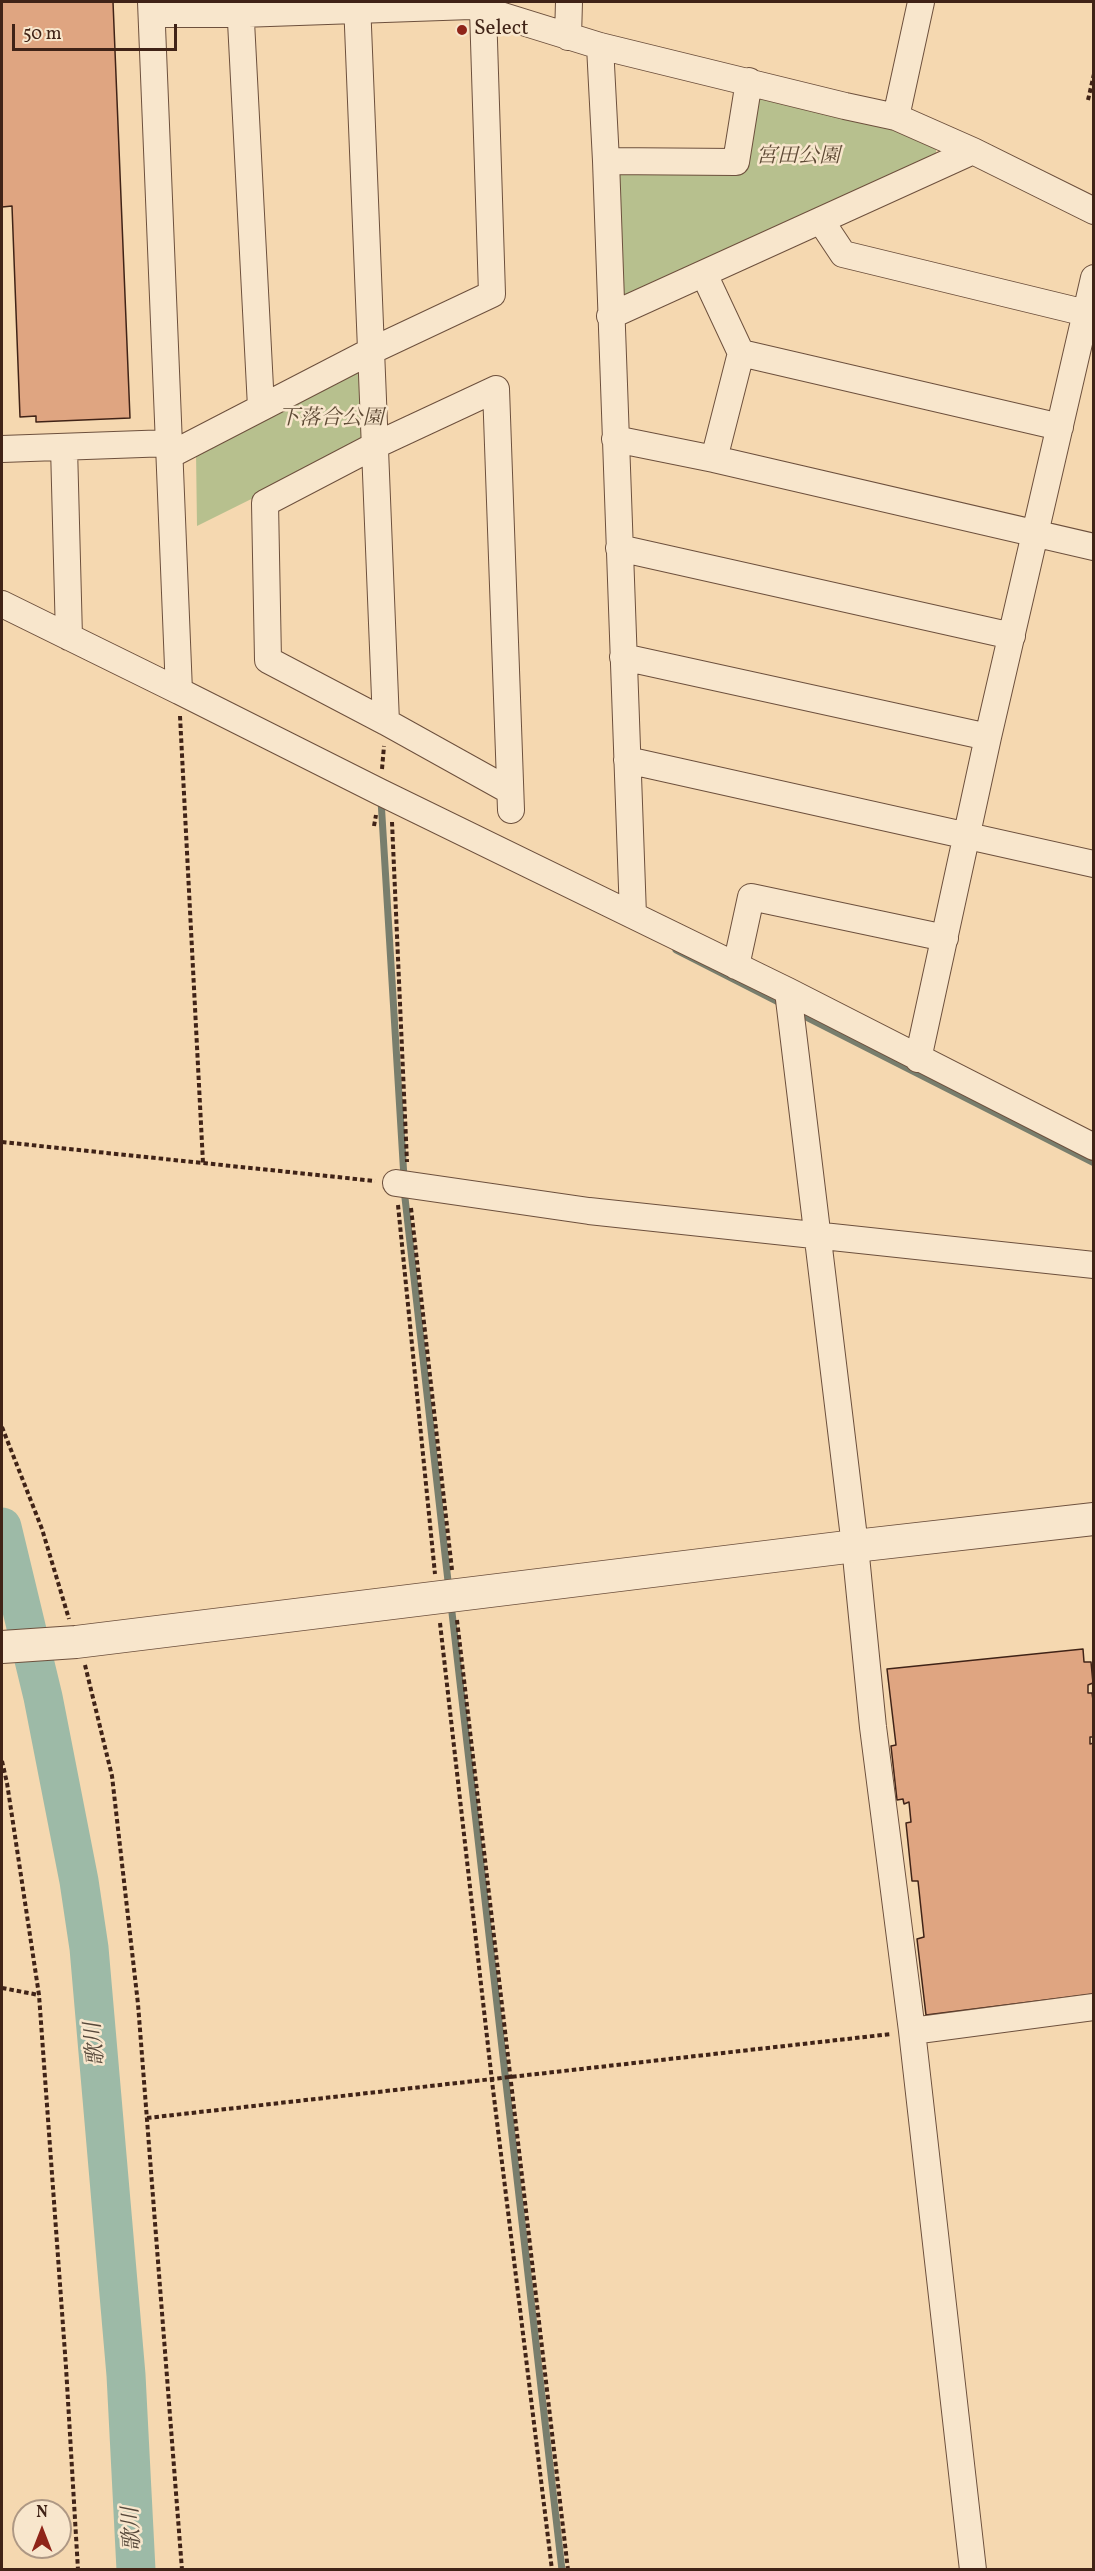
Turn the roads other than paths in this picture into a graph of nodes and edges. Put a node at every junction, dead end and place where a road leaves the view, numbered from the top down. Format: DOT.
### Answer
graph roads {
  1 [pos="569,2"];
  2 [pos="921,2"];
  3 [pos="358,6"];
  4 [pos="152,8"];
  5 [pos="241,8"];
  6 [pos="483,10"];
  7 [pos="568,38"];
  8 [pos="600,46"];
  9 [pos="748,81"];
  10 [pos="896,117"];
  11 [pos="973,151"];
  12 [pos="606,161"];
  13 [pos="1094,211"];
  14 [pos="820,221"];
  15 [pos="704,274"];
  16 [pos="1094,278"];
  17 [pos="1086,313"];
  18 [pos="610,316"];
  19 [pos="371,351"];
  20 [pos="741,353"];
  21 [pos="261,407"];
  22 [pos="1060,427"];
  23 [pos="615,439"];
  24 [pos="376,445"];
  25 [pos="64,447"];
  26 [pos="2,449"];
  27 [pos="170,449"];
  28 [pos="714,459"];
  29 [pos="1035,534"];
  30 [pos="1094,547"];
  31 [pos="619,548"];
  32 [pos="2,604"];
  33 [pos="1012,636"];
  34 [pos="69,637"];
  35 [pos="623,657"];
  36 [pos="179,691"];
  37 [pos="386,722"];
  38 [pos="988,737"];
  39 [pos="627,760"];
  40 [pos="967,837"];
  41 [pos="1094,864"];
  42 [pos="633,915"];
  43 [pos="945,938"];
  44 [pos="736,966"];
  45 [pos="788,991"];
  46 [pos="918,1059"];
  47 [pos="1094,1147"];
  48 [pos="402,1184"];
  49 [pos="817,1234"];
  50 [pos="1094,1265"];
  51 [pos="1094,1519"];
  52 [pos="855,1546"];
  53 [pos="2,1647"];
  54 [pos="1094,2007"];
  55 [pos="912,2031"];
  56 [pos="974,2570"];
  1 -- 7 [label="street"];
  2 -- 10 [label="street"];
  3 -- 5 [label="street"];
  3 -- 6 [label="street"];
  3 -- 19 [label="street"];
  4 -- 5 [label="street"];
  4 -- 27 [label="street"];
  5 -- 21 [label="street"];
  6 -- 7 [label="street"];
  6 -- 19 [label="street"];
  7 -- 8 [label="street"];
  8 -- 9 [label="street"];
  8 -- 12 [label="street"];
  9 -- 10 [label="street"];
  9 -- 12 [label="street"];
  10 -- 11 [label="street"];
  11 -- 13 [label="street"];
  11 -- 14 [label="street"];
  12 -- 18 [label="street"];
  14 -- 15 [label="street"];
  14 -- 17 [label="street"];
  15 -- 18 [label="street"];
  15 -- 20 [label="street"];
  16 -- 17 [label="street"];
  17 -- 22 [label="street"];
  18 -- 23 [label="street"];
  19 -- 21 [label="street"];
  19 -- 24 [label="street"];
  20 -- 22 [label="street"];
  20 -- 28 [label="street"];
  21 -- 27 [label="street"];
  22 -- 29 [label="street"];
  23 -- 28 [label="street"];
  23 -- 31 [label="street"];
  24 -- 37 [label="street"];
  24 -- 37 [label="street"];
  24 -- 37 [label="street"];
  25 -- 26 [label="street"];
  25 -- 27 [label="street"];
  25 -- 34 [label="street"];
  27 -- 36 [label="street"];
  28 -- 29 [label="street"];
  29 -- 30 [label="street"];
  29 -- 33 [label="street"];
  31 -- 33 [label="street"];
  31 -- 35 [label="street"];
  32 -- 34 [label="street"];
  33 -- 38 [label="street"];
  34 -- 36 [label="street"];
  35 -- 38 [label="street"];
  35 -- 39 [label="street"];
  36 -- 42 [label="street"];
  38 -- 40 [label="street"];
  39 -- 40 [label="street"];
  39 -- 42 [label="street"];
  40 -- 41 [label="street"];
  40 -- 43 [label="street"];
  42 -- 44 [label="street"];
  43 -- 44 [label="street"];
  43 -- 46 [label="street"];
  44 -- 45 [label="street"];
  45 -- 46 [label="street"];
  45 -- 49 [label="street"];
  46 -- 47 [label="street"];
  48 -- 49 [label="street"];
  49 -- 50 [label="street"];
  49 -- 52 [label="street"];
  51 -- 52 [label="street"];
  52 -- 53 [label="street"];
  52 -- 55 [label="street"];
  54 -- 55 [label="street"];
  55 -- 56 [label="street"];
}
